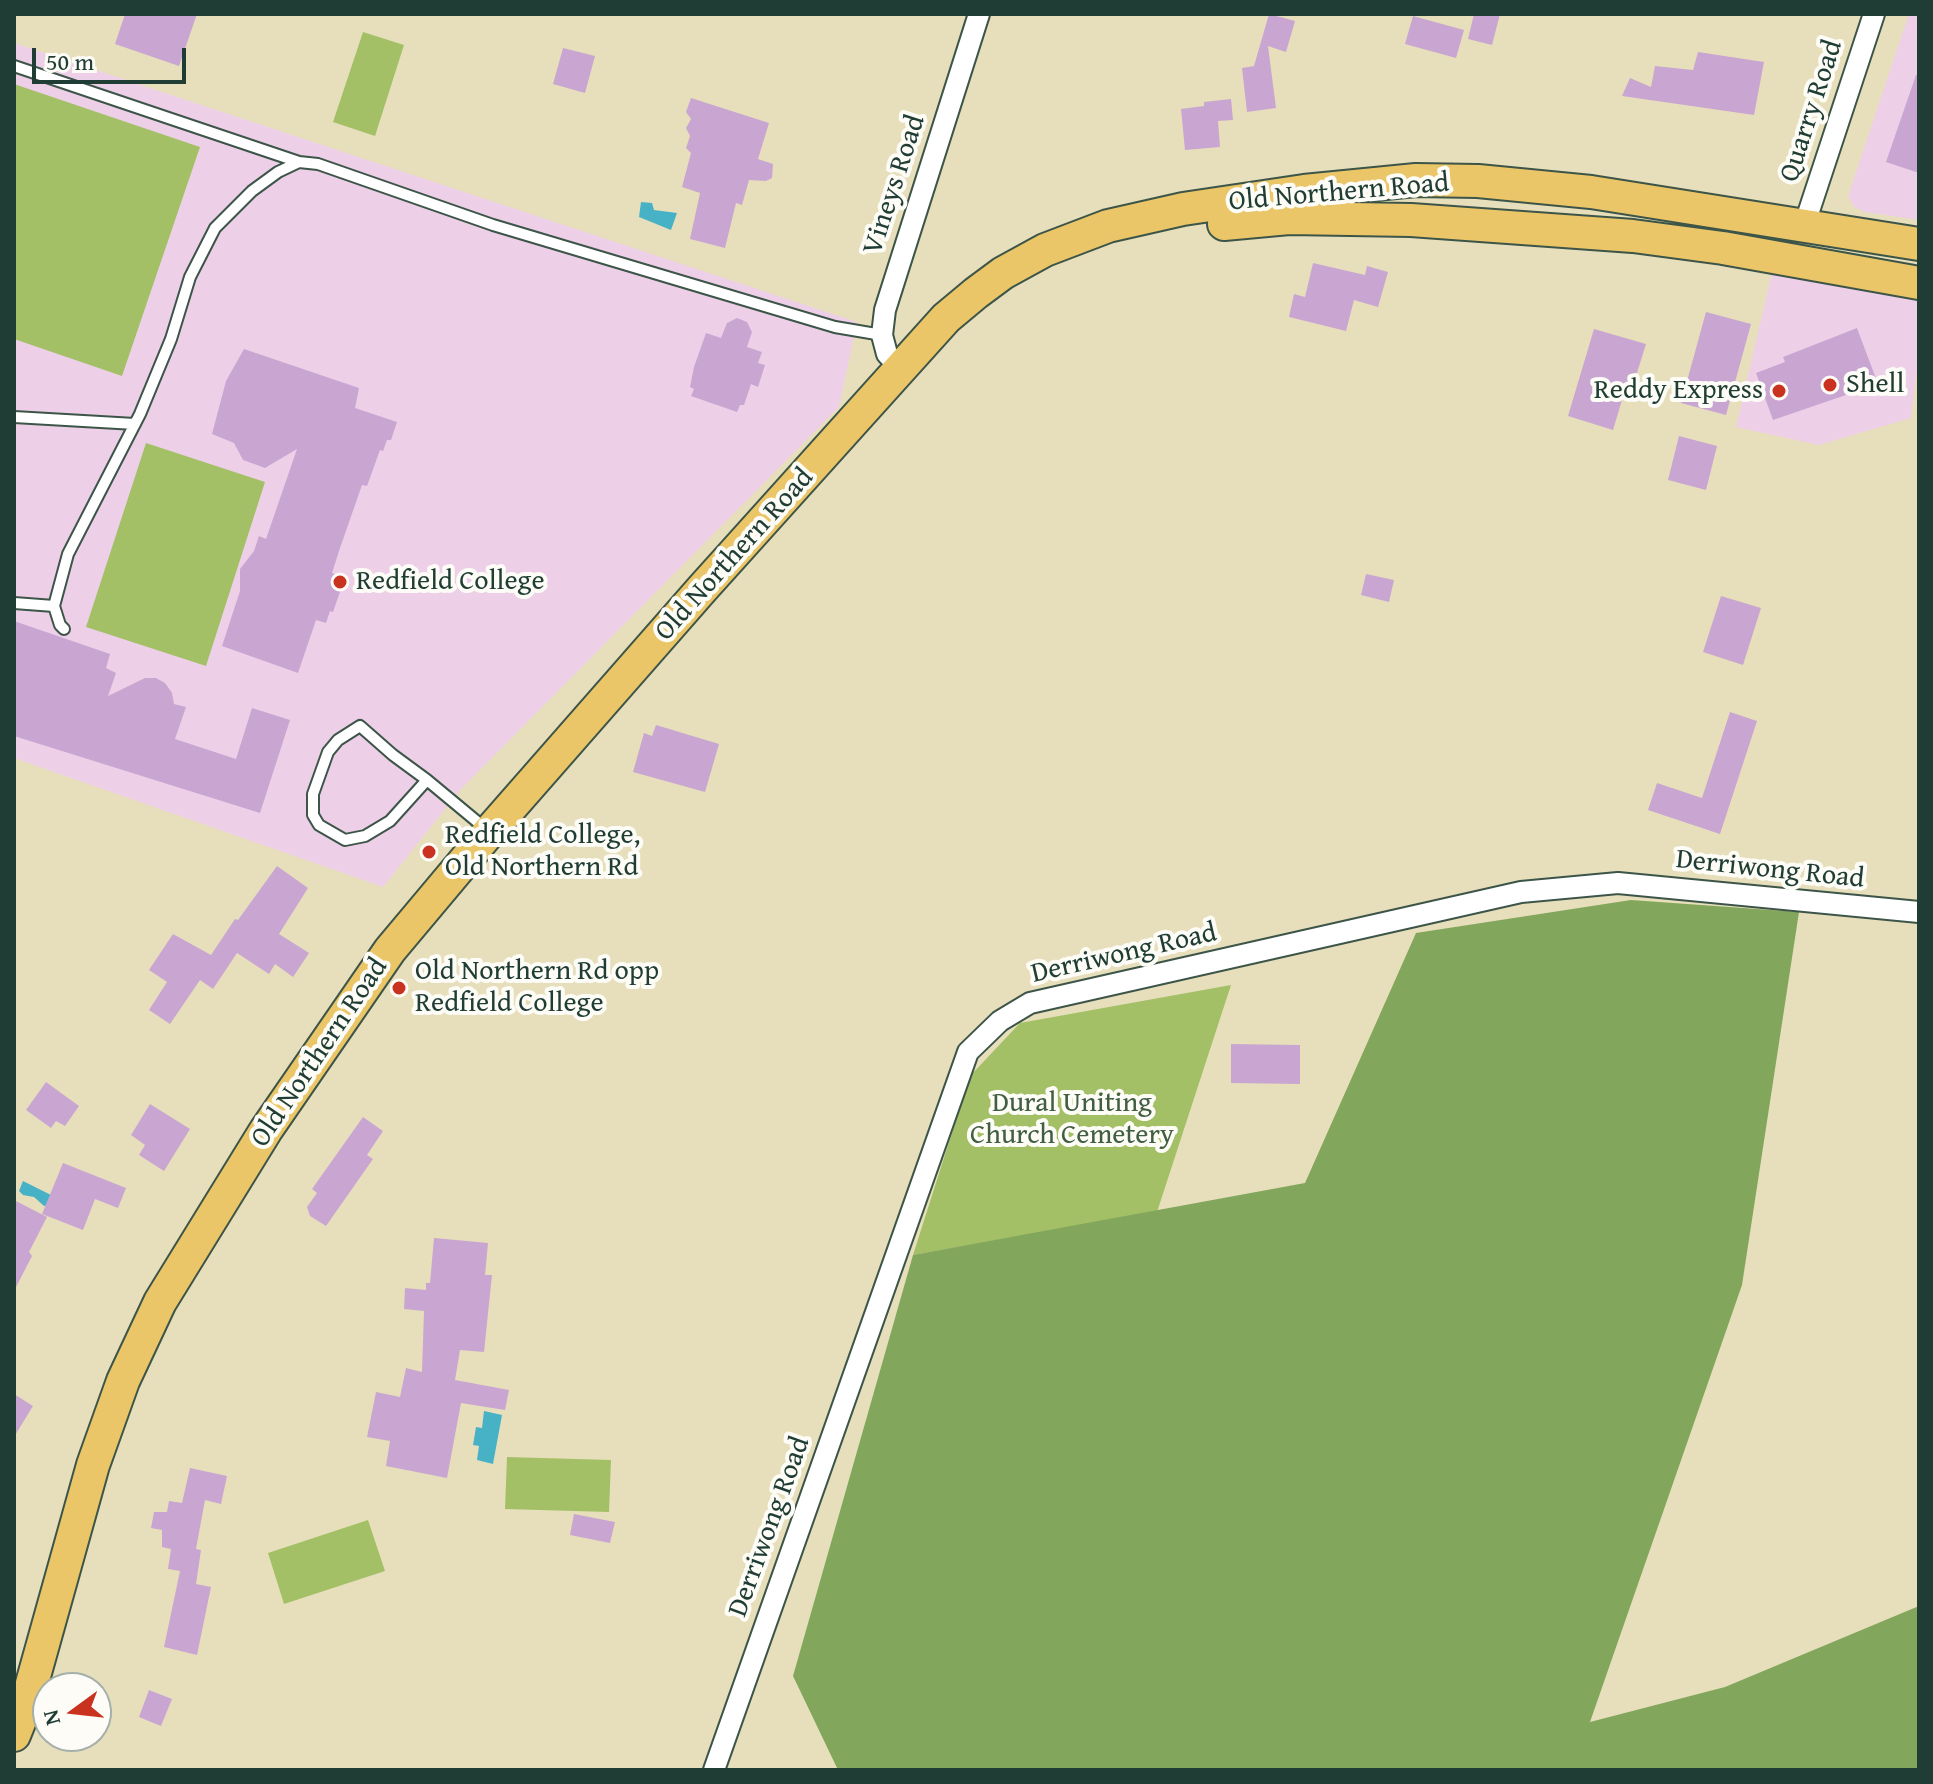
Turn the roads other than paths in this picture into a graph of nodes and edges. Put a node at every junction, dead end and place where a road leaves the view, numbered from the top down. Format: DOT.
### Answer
graph roads {
  1 [pos="979,14"];
  2 [pos="1874,14"];
  3 [pos="14,66"];
  4 [pos="299,162"];
  5 [pos="1804,226"];
  6 [pos="1919,244"];
  7 [pos="1723,248"];
  8 [pos="1910,282"];
  9 [pos="882,335"];
  10 [pos="902,369"];
  11 [pos="14,417"];
  12 [pos="135,424"];
  13 [pos="14,603"];
  14 [pos="54,606"];
  15 [pos="64,629"];
  16 [pos="427,780"];
  17 [pos="489,832"];
  18 [pos="1919,912"];
  19 [pos="14,1735"];
  20 [pos="714,1770"];
  1 -- 9 [label="street, Vineys Road"];
  2 -- 5 [label="street, Quarry Road"];
  3 -- 4 [label="lane"];
  4 -- 9 [label="lane"];
  4 -- 12 [label="lane"];
  5 -- 6 [label="main road, Old Northern Road"];
  5 -- 7 [label="main road"];
  5 -- 8 [label="main road"];
  5 -- 10 [label="main road, Old Northern Road"];
  7 -- 8 [label="main road, Old Northern Road"];
  7 -- 10 [label="main road, Old Northern Road"];
  9 -- 10 [label="street"];
  10 -- 17 [label="main road, Old Northern Road"];
  11 -- 12 [label="lane"];
  12 -- 14 [label="lane"];
  13 -- 14 [label="lane"];
  14 -- 15 [label="lane"];
  16 -- 16 [label="lane"];
  16 -- 17 [label="lane"];
  17 -- 19 [label="main road, Old Northern Road"];
  18 -- 20 [label="street, Derriwong Road"];
}
